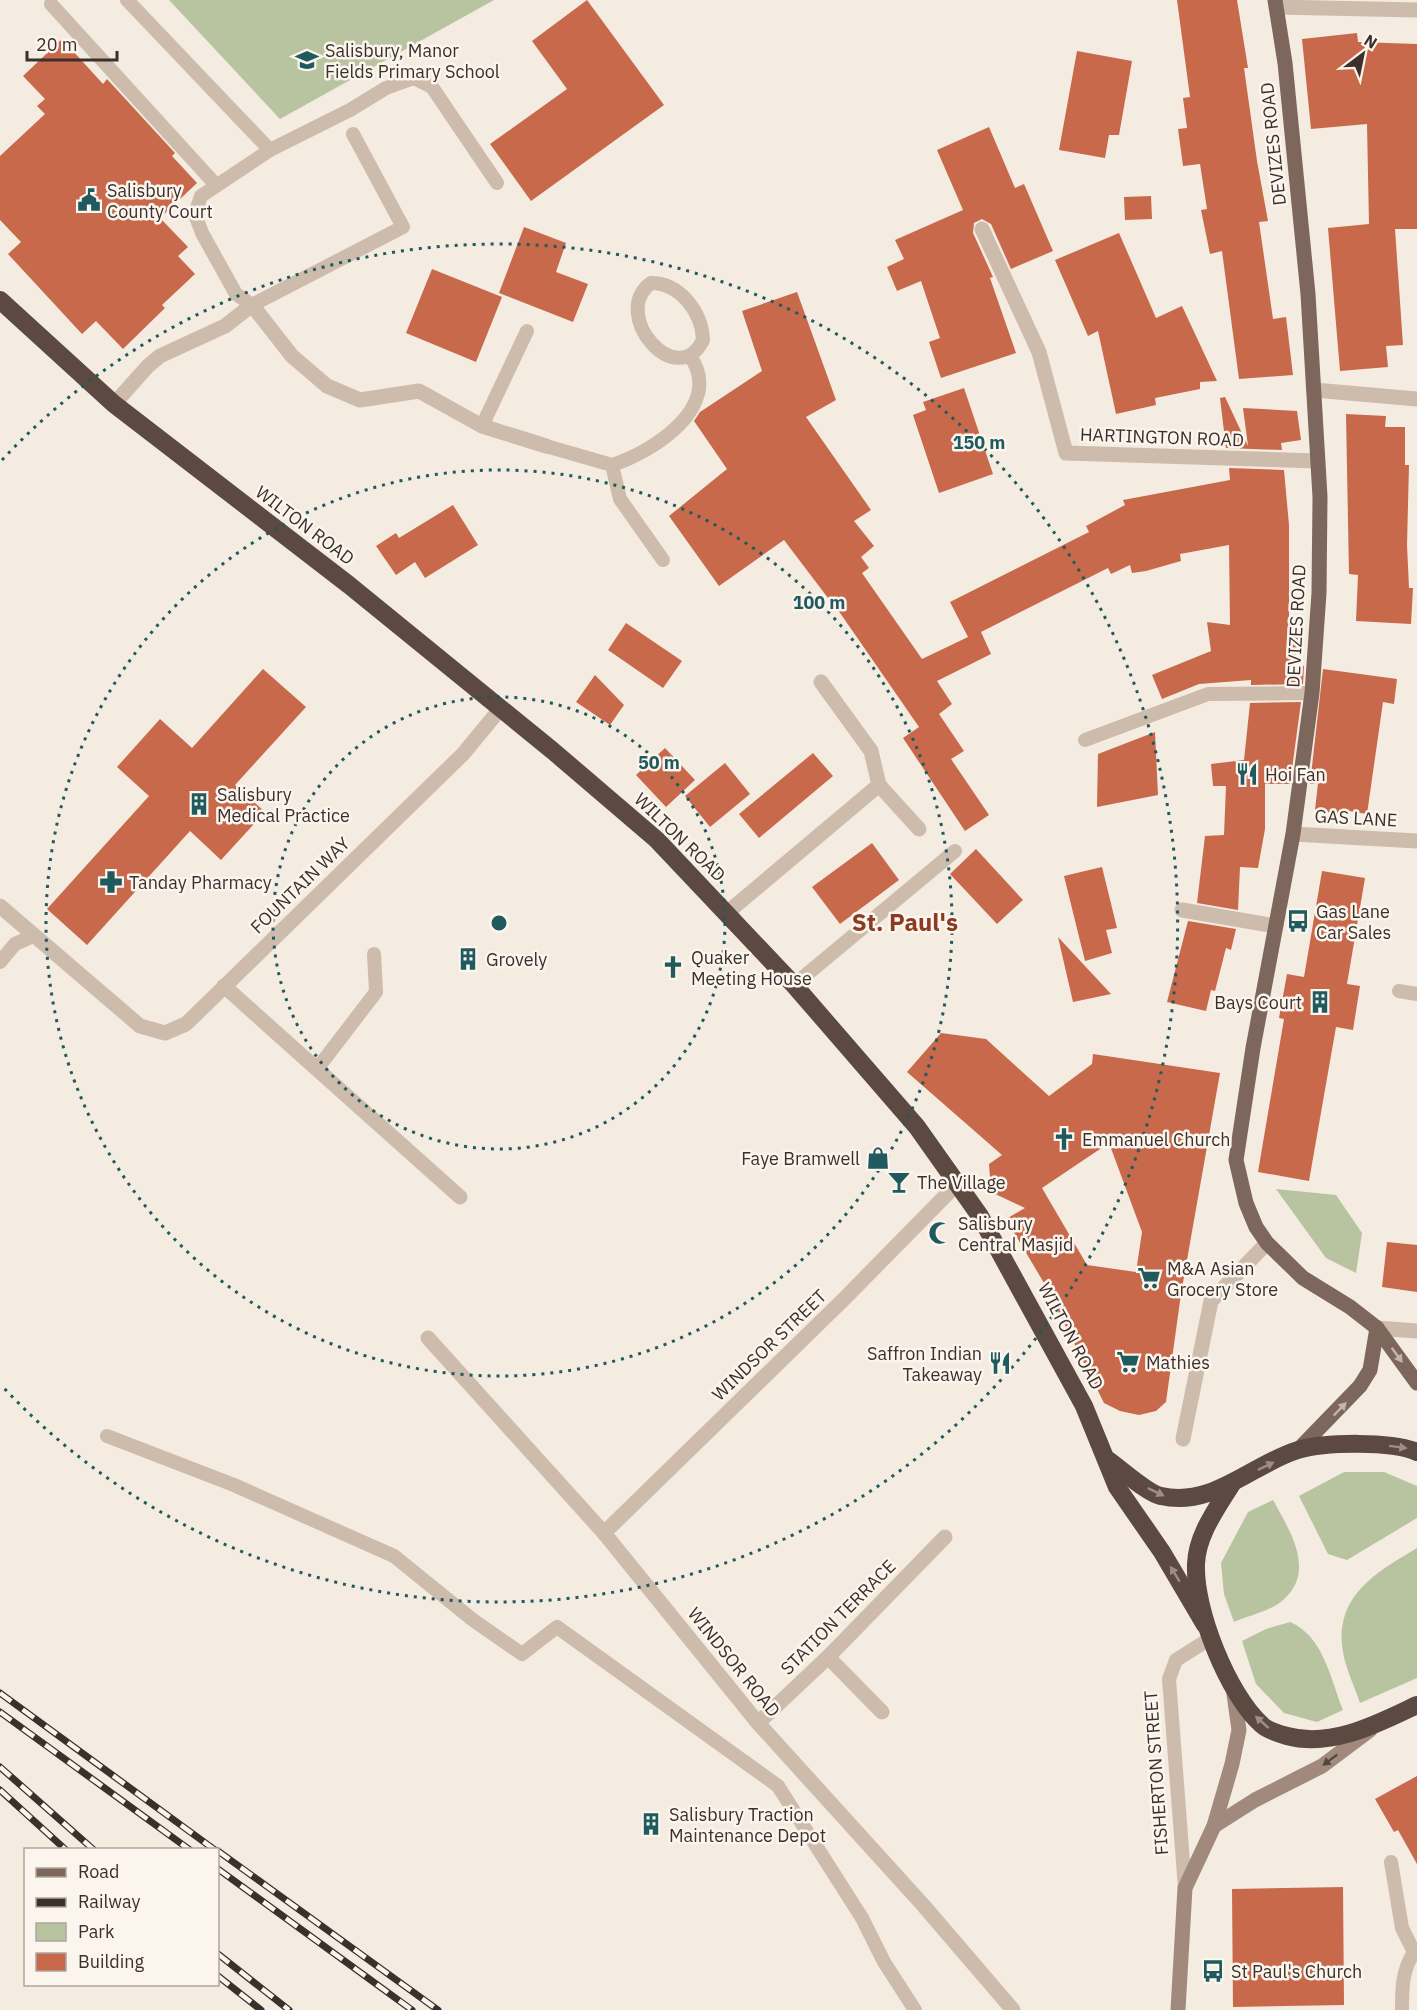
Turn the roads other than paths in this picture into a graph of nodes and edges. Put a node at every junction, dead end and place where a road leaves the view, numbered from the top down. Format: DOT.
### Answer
graph roads {
  1 [pos="126,0"];
  2 [pos="51,4"];
  3 [pos="1276,4"];
  4 [pos="1417,10"];
  5 [pos="353,134"];
  6 [pos="270,150"];
  7 [pos="497,183"];
  8 [pos="216,185"];
  9 [pos="982,229"];
  10 [pos="0,300"];
  11 [pos="252,305"];
  12 [pos="526,331"];
  13 [pos="690,356"];
  14 [pos="1314,390"];
  15 [pos="1417,399"];
  16 [pos="114,404"];
  17 [pos="482,426"];
  18 [pos="546,446"];
  19 [pos="1318,461"];
  20 [pos="612,465"];
  21 [pos="663,560"];
  22 [pos="821,682"];
  23 [pos="1312,693"];
  24 [pos="501,708"];
  25 [pos="1085,740"];
  26 [pos="879,785"];
  27 [pos="919,829"];
  28 [pos="1293,834"];
  29 [pos="1417,841"];
  30 [pos="954,851"];
  31 [pos="0,906"];
  32 [pos="1182,910"];
  33 [pos="728,912"];
  34 [pos="1276,926"];
  35 [pos="33,936"];
  36 [pos="374,954"];
  37 [pos="0,962"];
  38 [pos="794,985"];
  39 [pos="225,986"];
  40 [pos="1399,992"];
  41 [pos="1417,994"];
  42 [pos="317,1069"];
  43 [pos="958,1183"];
  44 [pos="460,1197"];
  45 [pos="1267,1243"];
  46 [pos="1377,1328"];
  47 [pos="1417,1331"];
  48 [pos="428,1338"];
  49 [pos="1417,1383"];
  50 [pos="107,1436"];
  51 [pos="1183,1439"];
  52 [pos="1299,1450"];
  53 [pos="1417,1452"];
  54 [pos="1108,1460"];
  55 [pos="1233,1482"];
  56 [pos="604,1533"];
  57 [pos="945,1537"];
  58 [pos="1208,1632"];
  59 [pos="828,1657"];
  60 [pos="1233,1687"];
  61 [pos="1417,1706"];
  62 [pos="882,1712"];
  63 [pos="758,1723"];
  64 [pos="1377,1724"];
  65 [pos="1214,1826"];
  66 [pos="1391,1862"];
  67 [pos="1185,1888"];
  68 [pos="1415,1952"];
  69 [pos="915,2010"];
  70 [pos="1013,2010"];
  71 [pos="1178,2010"];
  72 [pos="1402,2010"];
  1 -- 6 [label="lane"];
  2 -- 8 [label="lane"];
  3 -- 4 [label="street"];
  3 -- 14 [label="main road, DEVIZES ROAD"];
  5 -- 11 [label="lane"];
  6 -- 7 [label="lane"];
  6 -- 8 [label="lane"];
  8 -- 11 [label="lane"];
  9 -- 19 [label="street, HARTINGTON ROAD"];
  10 -- 16 [label="highway, WILTON ROAD"];
  11 -- 16 [label="street"];
  11 -- 17 [label="street"];
  12 -- 17 [label="lane"];
  13 -- 13 [label="lane"];
  13 -- 20 [label="lane"];
  14 -- 15 [label="street"];
  14 -- 19 [label="main road, DEVIZES ROAD"];
  16 -- 24 [label="highway, WILTON ROAD"];
  17 -- 18 [label="street"];
  18 -- 20 [label="lane"];
  19 -- 23 [label="main road, DEVIZES ROAD"];
  20 -- 21 [label="lane"];
  22 -- 26 [label="street"];
  23 -- 25 [label="lane"];
  23 -- 28 [label="main road, DEVIZES ROAD"];
  24 -- 33 [label="highway, WILTON ROAD"];
  24 -- 39 [label="street, FOUNTAIN WAY"];
  26 -- 27 [label="street"];
  26 -- 33 [label="street"];
  28 -- 29 [label="street, GAS LANE"];
  28 -- 34 [label="main road, DEVIZES ROAD"];
  30 -- 38 [label="lane"];
  31 -- 35 [label="street, FOUNTAIN WAY"];
  32 -- 34 [label="street"];
  33 -- 38 [label="highway, WILTON ROAD"];
  34 -- 45 [label="main road, DEVIZES ROAD"];
  35 -- 37 [label="lane"];
  35 -- 39 [label="street, FOUNTAIN WAY"];
  36 -- 42 [label="lane"];
  38 -- 43 [label="highway, WILTON ROAD"];
  39 -- 42 [label="street"];
  40 -- 41 [label="lane"];
  42 -- 44 [label="street"];
  43 -- 54 [label="highway, WILTON ROAD"];
  43 -- 56 [label="street, WINDSOR STREET"];
  45 -- 46 [label="main road, DEVIZES ROAD"];
  45 -- 51 [label="street"];
  46 -- 47 [label="street"];
  46 -- 49 [label="main road, DEVIZES ROAD, one-way"];
  52 -- 46 [label="main road, one-way"];
  48 -- 56 [label="street, WINDSOR ROAD"];
  50 -- 69 [label="lane"];
  52 -- 53 [label="highway, one-way"];
  55 -- 52 [label="highway, one-way"];
  54 -- 55 [label="highway, one-way"];
  58 -- 54 [label="highway, WILTON ROAD, one-way"];
  55 -- 58 [label="highway"];
  56 -- 63 [label="street, WINDSOR ROAD"];
  57 -- 59 [label="street, STATION TERRACE"];
  58 -- 60 [label="highway"];
  58 -- 67 [label="lane, FISHERTON STREET"];
  59 -- 62 [label="street"];
  59 -- 63 [label="street, STATION TERRACE"];
  64 -- 60 [label="highway, one-way"];
  60 -- 65 [label="street, FISHERTON STREET"];
  61 -- 64 [label="highway"];
  63 -- 70 [label="street, WINDSOR ROAD"];
  64 -- 65 [label="street, one-way"];
  65 -- 67 [label="street, FISHERTON STREET"];
  66 -- 68 [label="lane"];
  67 -- 71 [label="street, FISHERTON STREET"];
  68 -- 72 [label="lane"];
}
